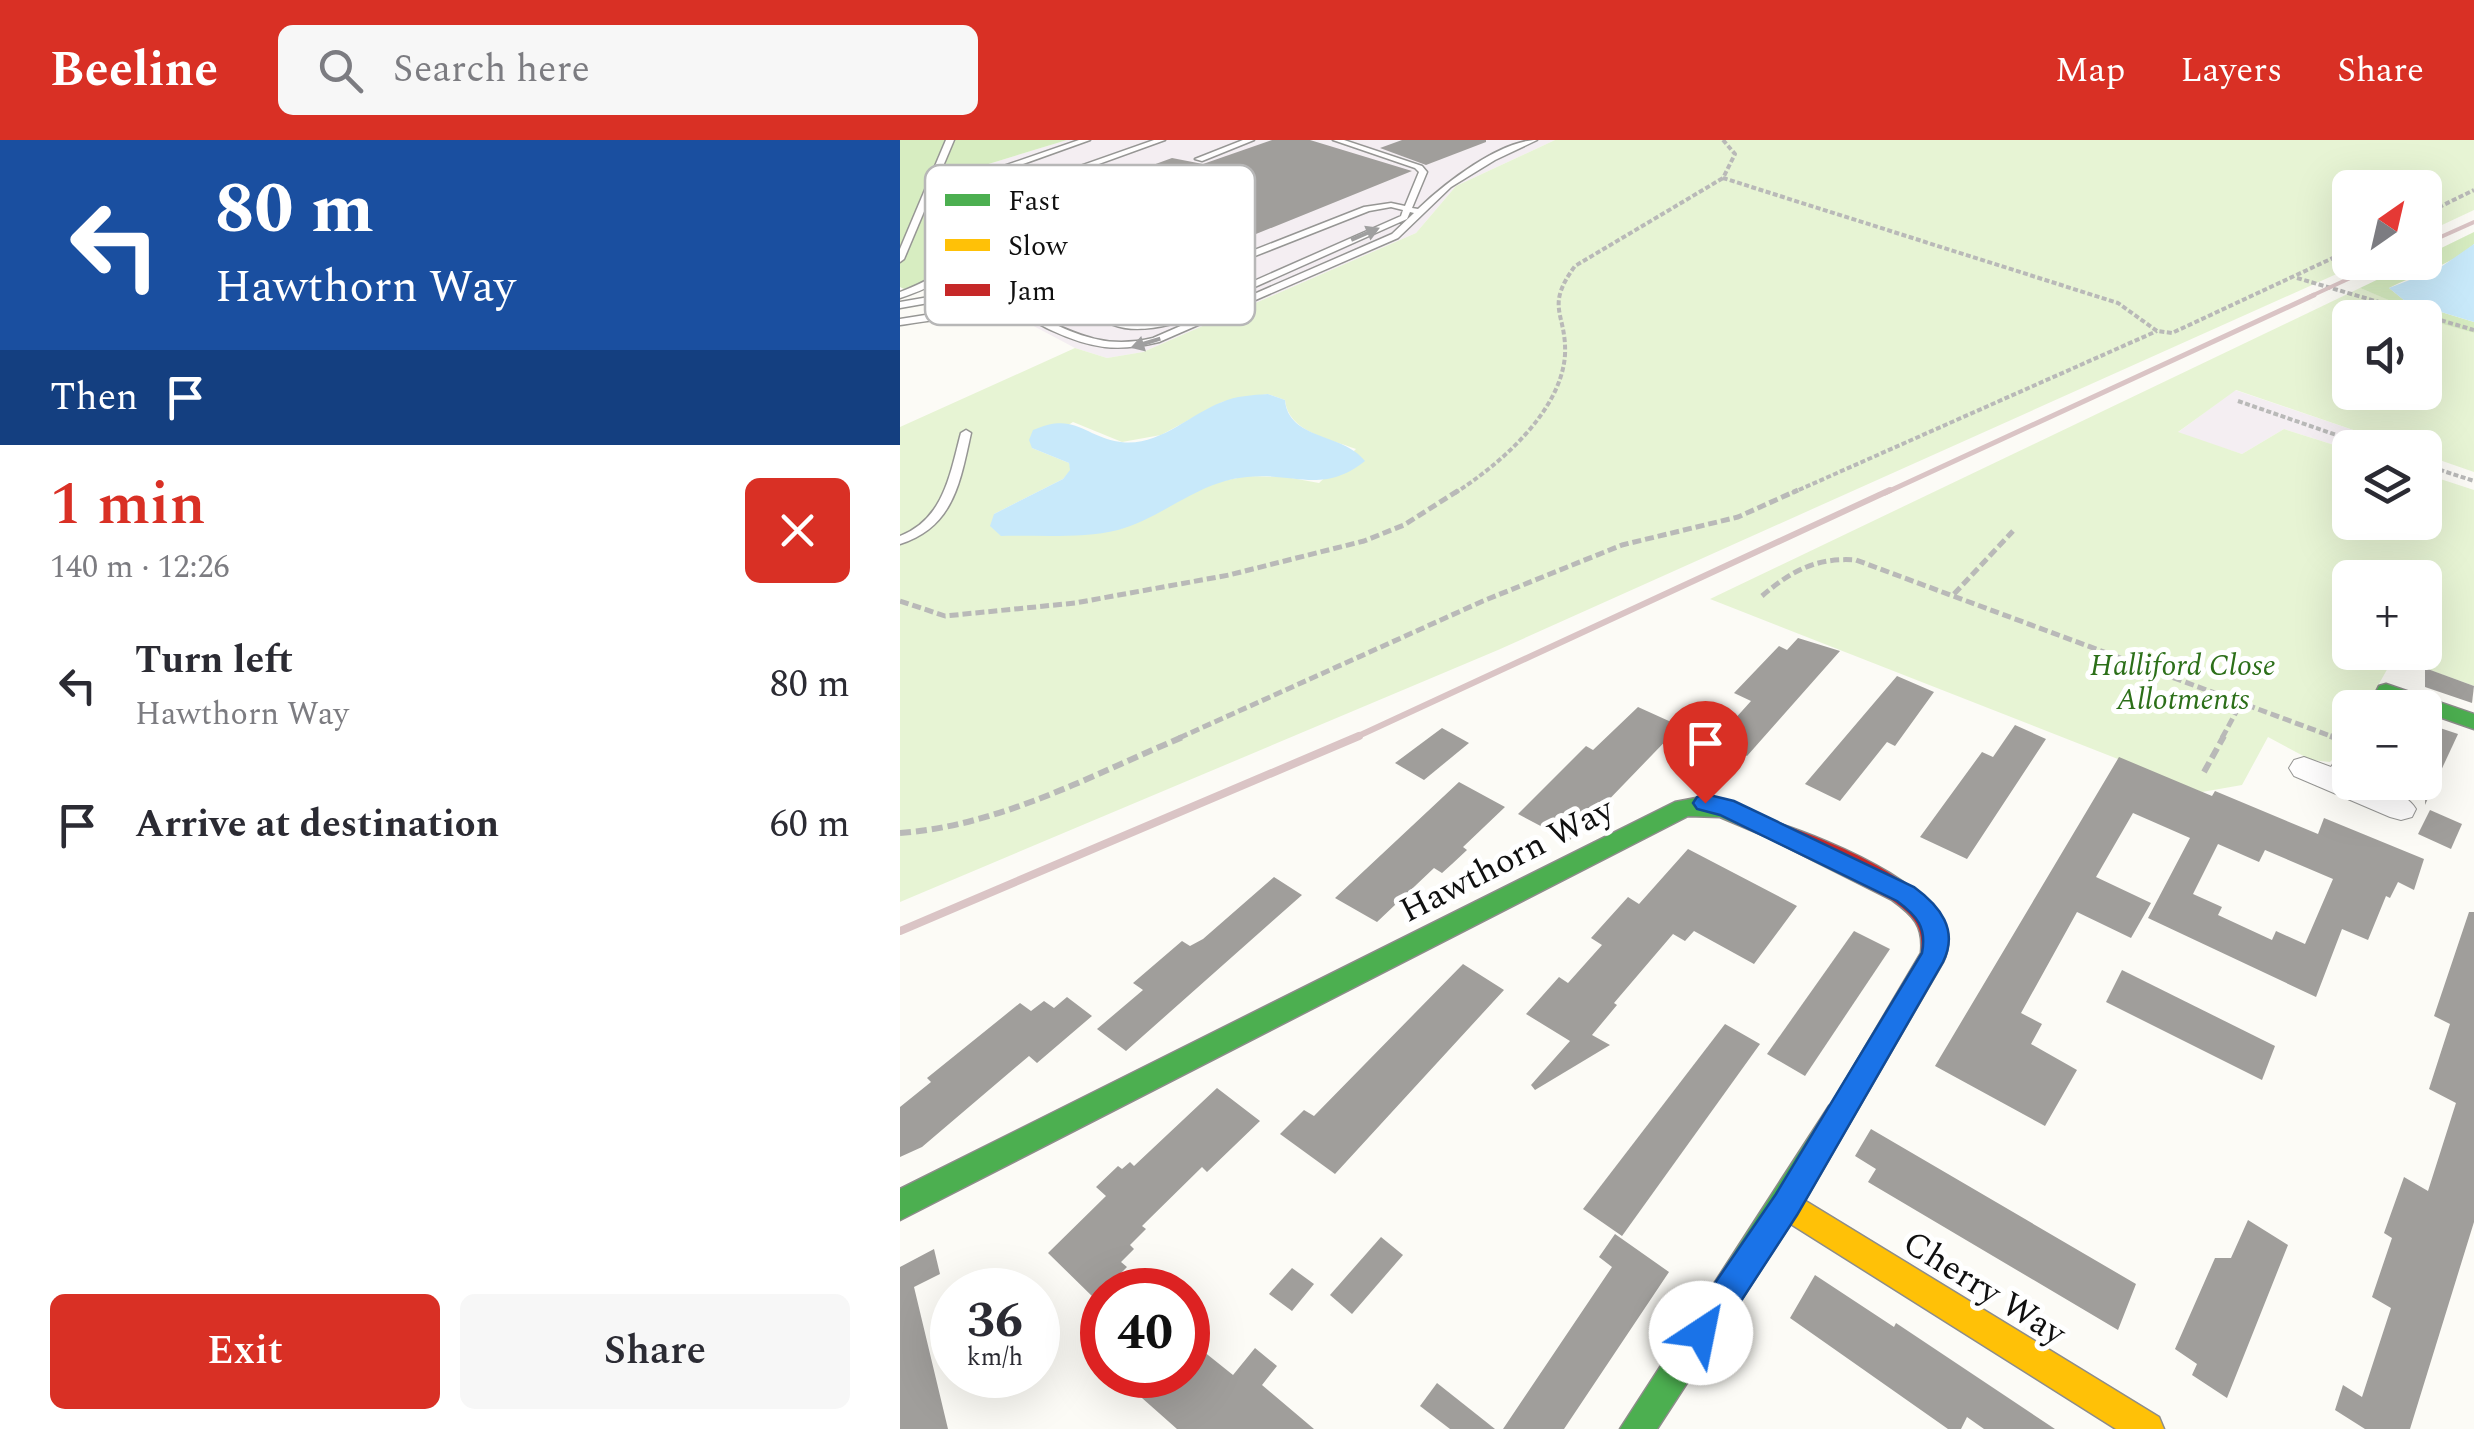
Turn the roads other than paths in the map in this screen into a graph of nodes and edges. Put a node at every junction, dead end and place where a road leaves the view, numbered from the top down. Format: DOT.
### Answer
graph roads {
  1 [pos="950,140"];
  2 [pos="1086,140"];
  3 [pos="1162,140"];
  4 [pos="1250,140"];
  5 [pos="1336,140"];
  6 [pos="1533,140"];
  7 [pos="1544,141"];
  8 [pos="1199,158"];
  9 [pos="940,165"];
  10 [pos="1015,165"];
  11 [pos="1091,165"];
  12 [pos="1468,172"];
  13 [pos="925,200"];
  14 [pos="1408,211"];
  15 [pos="1420,212"];
  16 [pos="1255,253"];
  17 [pos="900,260"];
  18 [pos="1255,283"];
  19 [pos="925,285"];
  20 [pos="900,295"];
  21 [pos="1255,296"];
  22 [pos="925,301"];
  23 [pos="900,305"];
  24 [pos="925,318"];
  25 [pos="900,322"];
  26 [pos="1047,325"];
  27 [pos="1117,325"];
  28 [pos="1157,325"];
  29 [pos="1188,325"];
  30 [pos="966,433"];
  31 [pos="900,540"];
  32 [pos="2442,711"];
  33 [pos="2474,722"];
  34 [pos="2304,768"];
  35 [pos="2332,769"];
  36 [pos="2388,800"];
  37 [pos="2401,809"];
  38 [pos="1786,1204"];
  39 [pos="900,1205"];
  40 [pos="1637,1429"];
  41 [pos="2147,1429"];
  1 -- 9 [label="lane"];
  2 -- 10 [label="lane"];
  3 -- 11 [label="lane"];
  4 -- 8 [label="lane"];
  5 -- 14 [label="lane"];
  6 -- 12 [label="lane"];
  7 -- 12 [label="lane"];
  12 -- 15 [label="lane"];
  13 -- 17 [label="lane"];
  14 -- 15 [label="lane"];
  14 -- 16 [label="lane"];
  18 -- 14 [label="lane, one-way"];
  15 -- 21 [label="lane, one-way"];
  19 -- 20 [label="lane"];
  22 -- 23 [label="lane"];
  24 -- 25 [label="lane"];
  29 -- 26 [label="lane, one-way"];
  27 -- 28 [label="lane, one-way"];
  30 -- 31 [label="lane"];
  32 -- 33 [label="street"];
  34 -- 35 [label="street"];
  36 -- 37 [label="street"];
  38 -- 39 [label="street, Hawthorn Way"];
  38 -- 40 [label="street, Hawthorn Way"];
  38 -- 41 [label="street, Cherry Way"];
}
